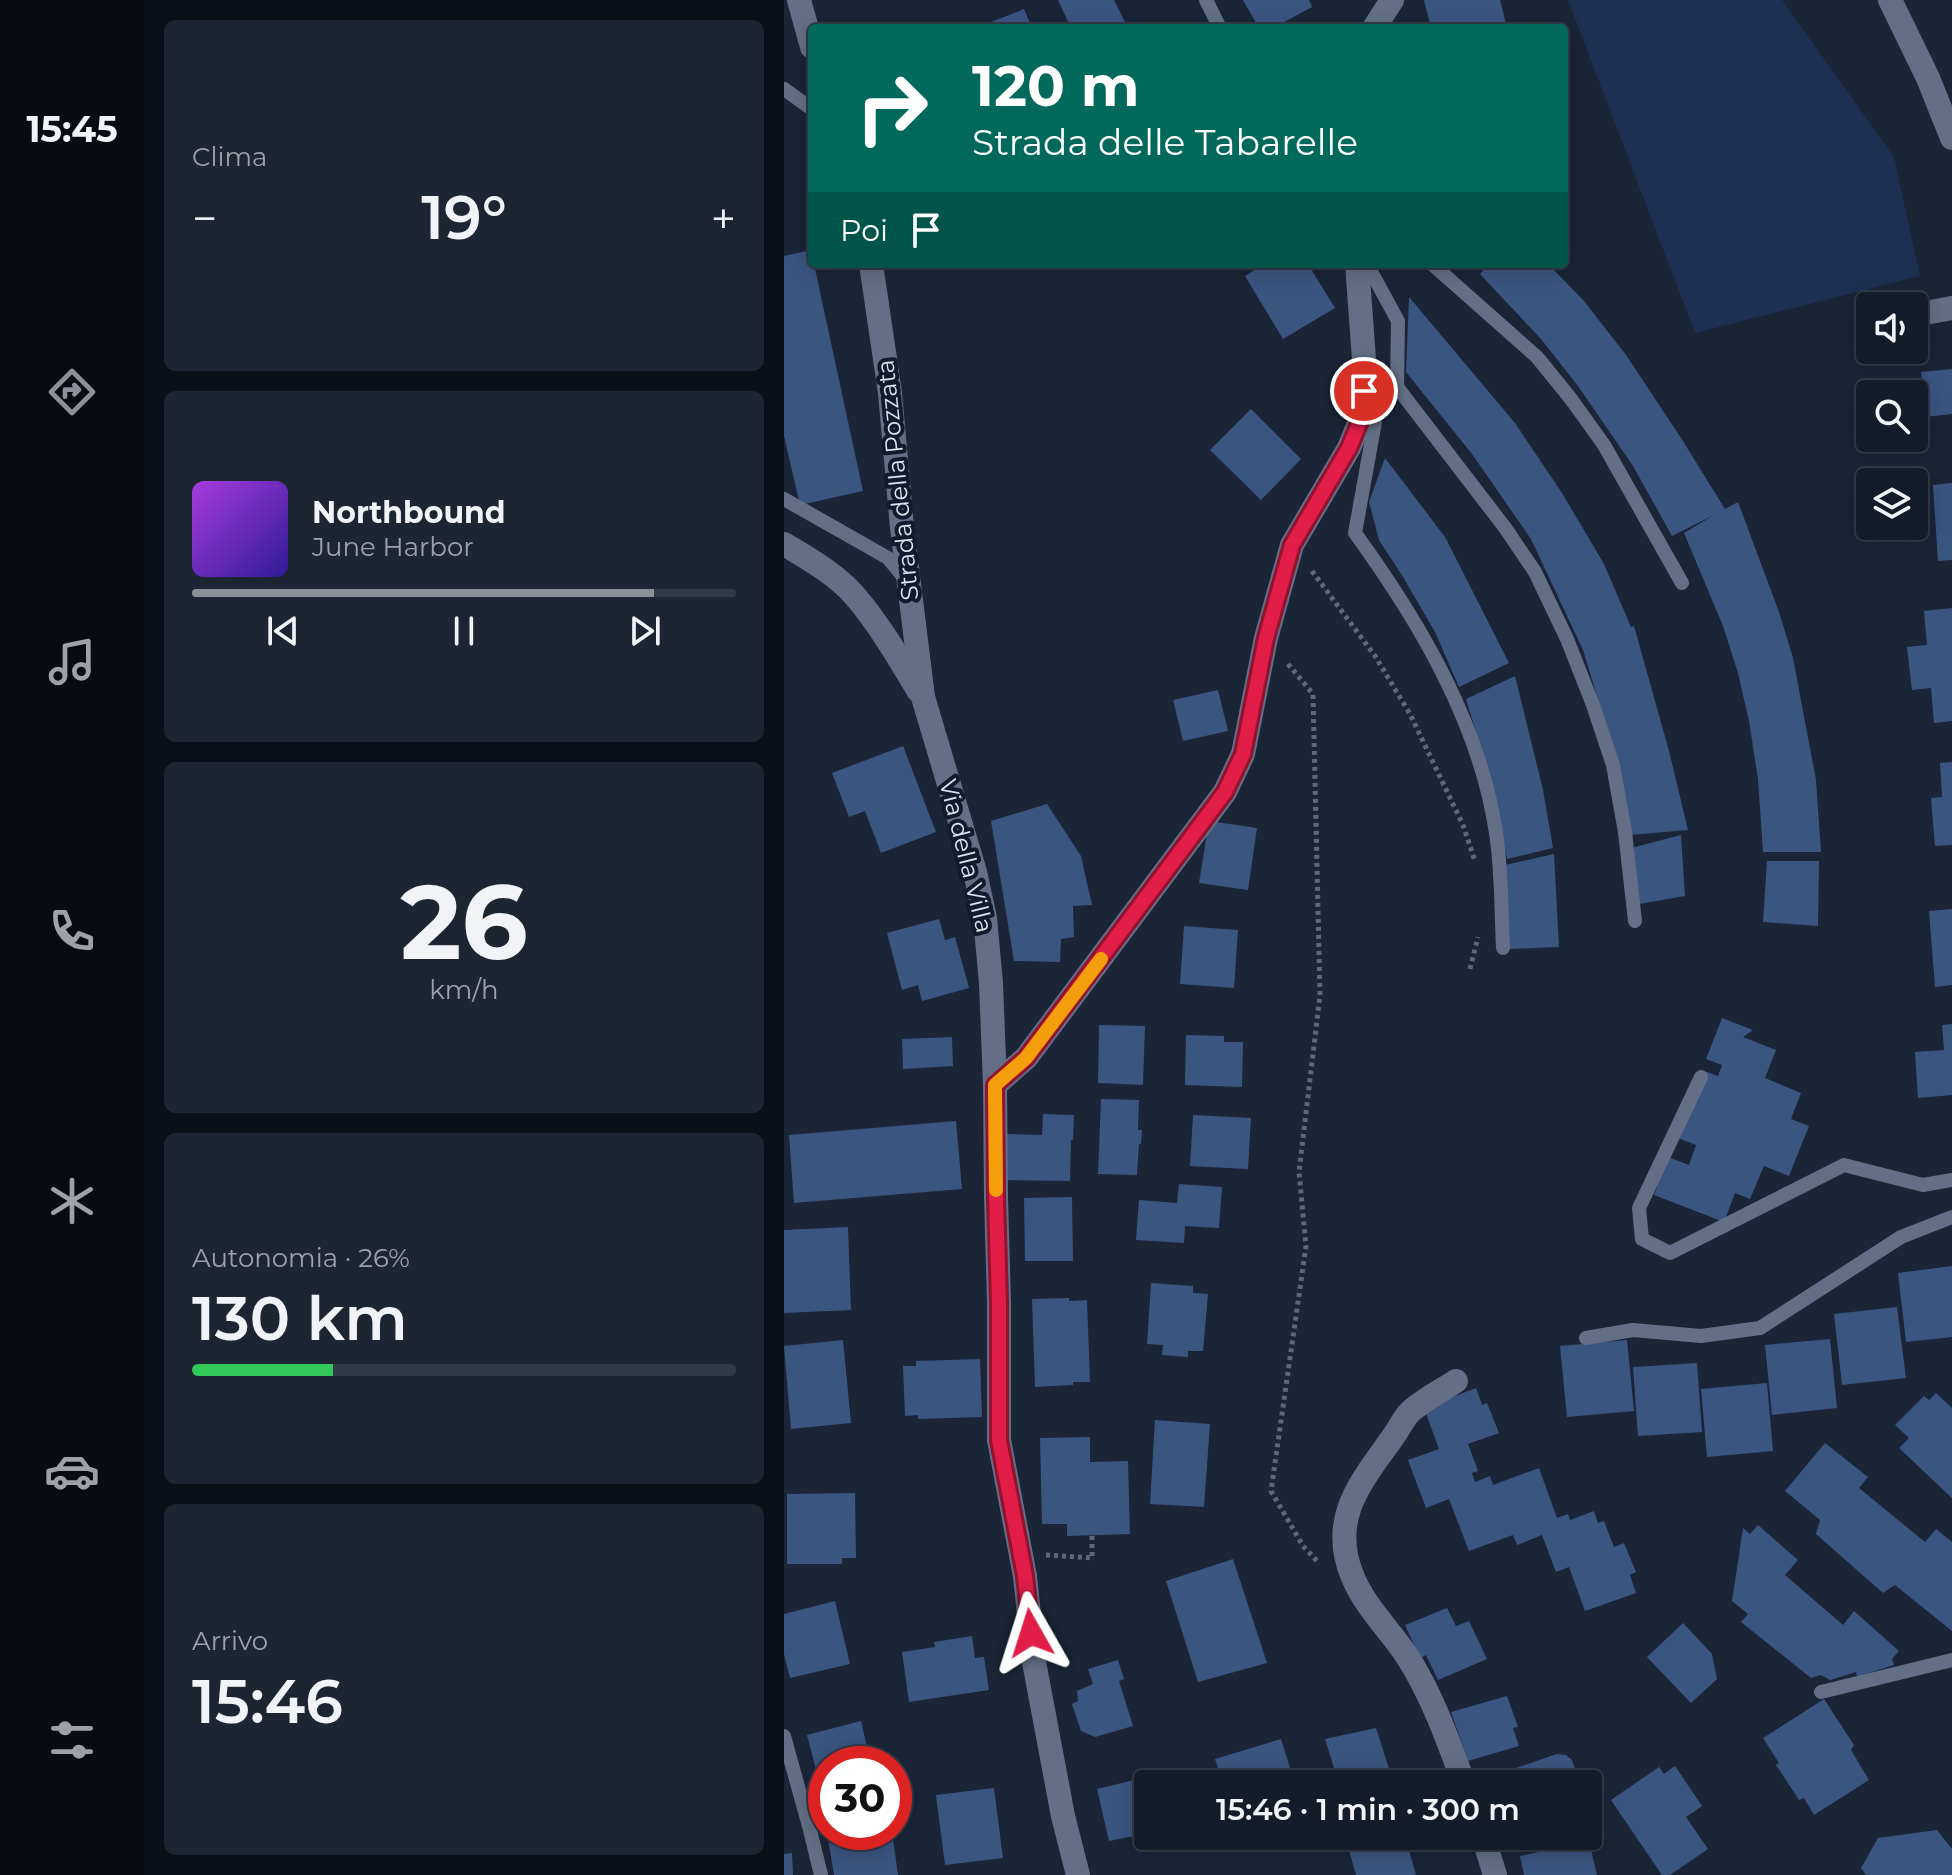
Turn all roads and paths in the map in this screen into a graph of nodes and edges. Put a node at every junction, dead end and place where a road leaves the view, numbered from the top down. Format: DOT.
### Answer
graph roads {
  1 [pos="799,0"];
  2 [pos="1206,0"];
  3 [pos="1392,0"];
  4 [pos="1890,0"];
  5 [pos="1218,24"];
  6 [pos="1377,24"];
  7 [pos="808,33"];
  8 [pos="784,89"];
  9 [pos="808,106"];
  10 [pos="1952,138"];
  11 [pos="872,268"];
  12 [pos="1358,268"];
  13 [pos="1359,268"];
  14 [pos="1437,268"];
  15 [pos="1952,308"];
  16 [pos="1928,312"];
  17 [pos="1364,391"];
  18 [pos="784,499"];
  19 [pos="784,544"];
  20 [pos="1292,545"];
  21 [pos="1682,583"];
  22 [pos="909,585"];
  23 [pos="1266,638"];
  24 [pos="923,697"];
  25 [pos="1479,872"];
  26 [pos="1635,921"];
  27 [pos="1479,935"];
  28 [pos="1503,948"];
  29 [pos="1470,969"];
  30 [pos="1701,1077"];
  31 [pos="995,1085"];
  32 [pos="1952,1180"];
  33 [pos="1952,1217"];
  34 [pos="1586,1338"];
  35 [pos="1456,1381"];
  36 [pos="1092,1536"];
  37 [pos="1021,1553"];
  38 [pos="1323,1568"];
  39 [pos="1952,1660"];
  40 [pos="1821,1692"];
  41 [pos="784,1736"];
  42 [pos="1458,1770"];
  43 [pos="1487,1850"];
  44 [pos="821,1875"];
  45 [pos="1078,1875"];
  46 [pos="1495,1875"];
  1 -- 7 [label="street"];
  2 -- 5 [label="lane"];
  3 -- 6 [label="street"];
  4 -- 10 [label="street"];
  8 -- 9 [label="lane"];
  11 -- 22 [label="street, Strada della Pozzata"];
  12 -- 17 [label="street"];
  13 -- 26 [label="lane"];
  14 -- 21 [label="lane"];
  15 -- 16 [label="street"];
  17 -- 20 [label="street"];
  17 -- 28 [label="lane"];
  18 -- 22 [label="lane"];
  19 -- 24 [label="street"];
  20 -- 23 [label="street"];
  20 -- 25 [label="path"];
  22 -- 24 [label="street, Strada della Pozzata"];
  23 -- 31 [label="street"];
  23 -- 38 [label="path"];
  24 -- 31 [label="street, Via della Villa"];
  27 -- 29 [label="path"];
  30 -- 32 [label="lane"];
  31 -- 37 [label="street, Via della Villa"];
  33 -- 34 [label="lane"];
  35 -- 42 [label="street"];
  36 -- 37 [label="path"];
  37 -- 45 [label="street, Via della Villa"];
  39 -- 40 [label="lane"];
  41 -- 44 [label="lane"];
  43 -- 46 [label="street"];
}
